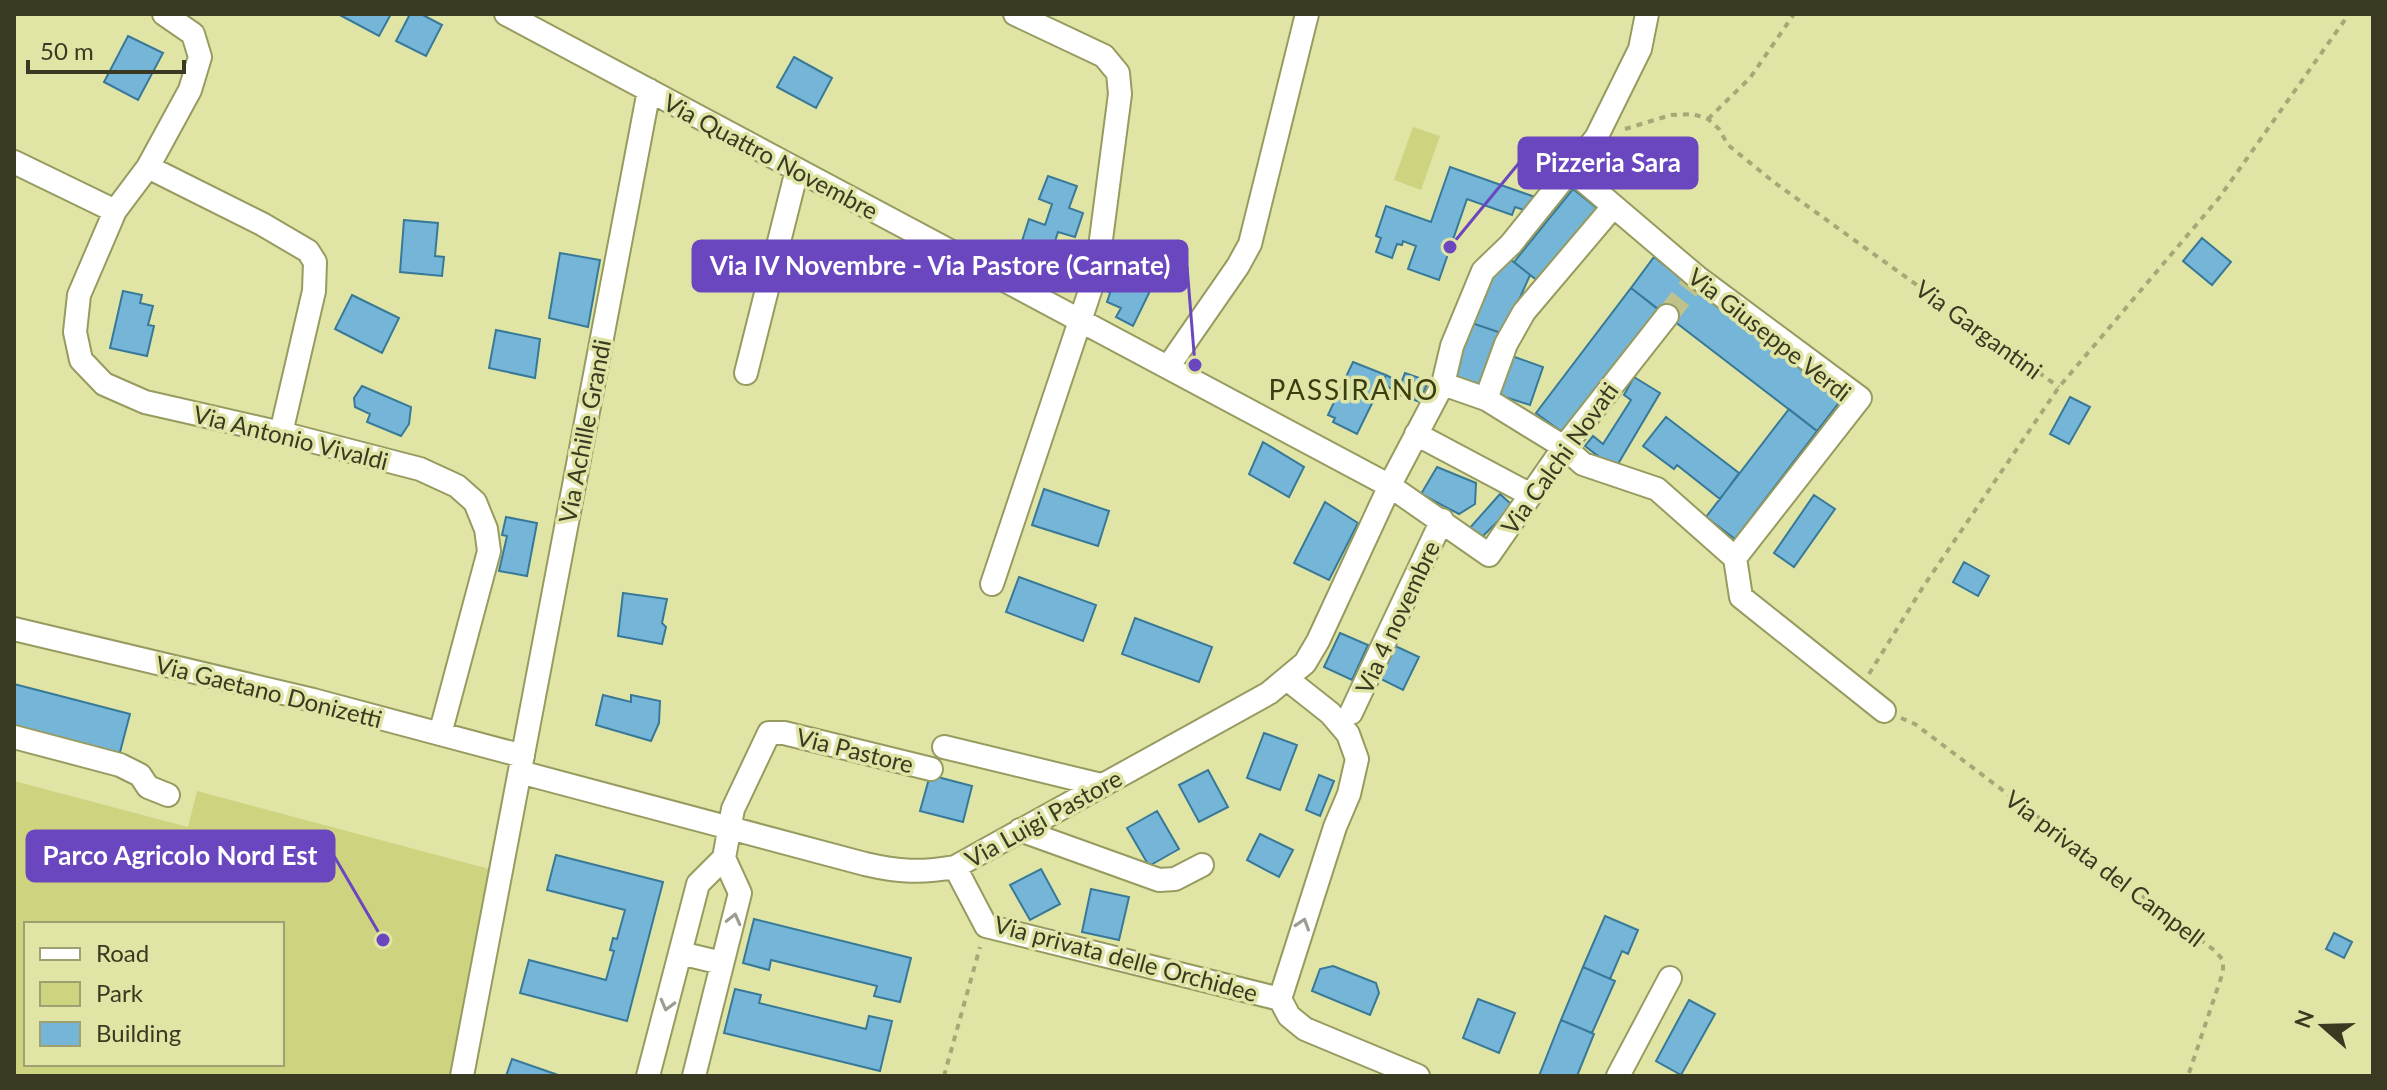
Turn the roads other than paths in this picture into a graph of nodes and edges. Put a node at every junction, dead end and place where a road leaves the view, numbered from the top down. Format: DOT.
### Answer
graph roads {
  1 [pos="164,14"];
  2 [pos="506,14"];
  3 [pos="1015,14"];
  4 [pos="1307,14"];
  5 [pos="1647,14"];
  6 [pos="649,90"];
  7 [pos="14,162"];
  8 [pos="148,167"];
  9 [pos="1570,169"];
  10 [pos="797,170"];
  11 [pos="1612,208"];
  12 [pos="115,211"];
  13 [pos="1667,316"];
  14 [pos="1079,320"];
  15 [pos="1168,367"];
  16 [pos="746,373"];
  17 [pos="1443,384"];
  18 [pos="1486,399"];
  19 [pos="281,433"];
  20 [pos="1416,434"];
  21 [pos="1564,447"];
  22 [pos="1390,486"];
  23 [pos="1531,495"];
  24 [pos="1442,520"];
  25 [pos="1735,558"];
  26 [pos="992,584"];
  27 [pos="14,629"];
  28 [pos="1287,679"];
  29 [pos="1884,711"];
  30 [pos="1351,713"];
  31 [pos="440,734"];
  32 [pos="14,737"];
  33 [pos="944,747"];
  34 [pos="521,764"];
  35 [pos="931,769"];
  36 [pos="1101,785"];
  37 [pos="168,795"];
  38 [pos="729,827"];
  39 [pos="1020,830"];
  40 [pos="724,858"];
  41 [pos="1202,865"];
  42 [pos="955,867"];
  43 [pos="680,953"];
  44 [pos="722,963"];
  45 [pos="1670,978"];
  46 [pos="1280,999"];
  47 [pos="462,1076"];
  48 [pos="648,1076"];
  49 [pos="694,1076"];
  50 [pos="1418,1076"];
  51 [pos="1618,1076"];
  1 -- 8 [label="street, Via Antonio Vivaldi"];
  2 -- 6 [label="street, Via Quattro Novembre"];
  3 -- 14 [label="street"];
  4 -- 15 [label="street"];
  5 -- 9 [label="street"];
  6 -- 10 [label="street, Via Quattro Novembre"];
  6 -- 34 [label="street, Via Achille Grandi"];
  7 -- 12 [label="street"];
  8 -- 12 [label="street, Via Antonio Vivaldi"];
  8 -- 19 [label="street"];
  9 -- 11 [label="street, Via Giuseppe Verdi"];
  9 -- 17 [label="street"];
  10 -- 14 [label="street, Via Quattro Novembre"];
  10 -- 16 [label="street"];
  11 -- 18 [label="street"];
  11 -- 25 [label="street, Via Giuseppe Verdi"];
  12 -- 19 [label="street, Via Antonio Vivaldi"];
  13 -- 21 [label="street, Via Calchi Novati"];
  14 -- 15 [label="street, Via Quattro Novembre"];
  14 -- 26 [label="street"];
  15 -- 22 [label="street, Via Quattro Novembre"];
  17 -- 18 [label="street"];
  17 -- 20 [label="street"];
  18 -- 21 [label="street"];
  19 -- 31 [label="street, Via Antonio Vivaldi"];
  20 -- 22 [label="street"];
  20 -- 23 [label="street"];
  21 -- 23 [label="street, Via Calchi Novati"];
  21 -- 25 [label="street"];
  22 -- 24 [label="street, Via Quattro Novembre"];
  22 -- 28 [label="street, Via Luigi Pastore"];
  23 -- 24 [label="street, Via Calchi Novati"];
  24 -- 30 [label="street, Via 4 novembre"];
  25 -- 29 [label="street"];
  27 -- 31 [label="street, Via Gaetano Donizetti"];
  28 -- 36 [label="street, Via Luigi Pastore"];
  46 -- 28 [label="street, one-way"];
  31 -- 34 [label="street, Via Gaetano Donizetti"];
  32 -- 37 [label="street"];
  33 -- 36 [label="street"];
  34 -- 38 [label="street, Via Luigi Pastore"];
  34 -- 47 [label="street"];
  35 -- 38 [label="street, Via Pastore"];
  36 -- 39 [label="street, Via Luigi Pastore"];
  38 -- 40 [label="street, Via Pastore"];
  38 -- 42 [label="street, Via Luigi Pastore"];
  39 -- 41 [label="street"];
  39 -- 42 [label="street, Via Luigi Pastore"];
  40 -- 43 [label="street"];
  44 -- 40 [label="street, one-way"];
  42 -- 46 [label="street, Via privata delle Orchidee"];
  43 -- 44 [label="street"];
  43 -- 48 [label="street, one-way"];
  44 -- 49 [label="street"];
  45 -- 51 [label="street"];
  46 -- 50 [label="street"];
}
